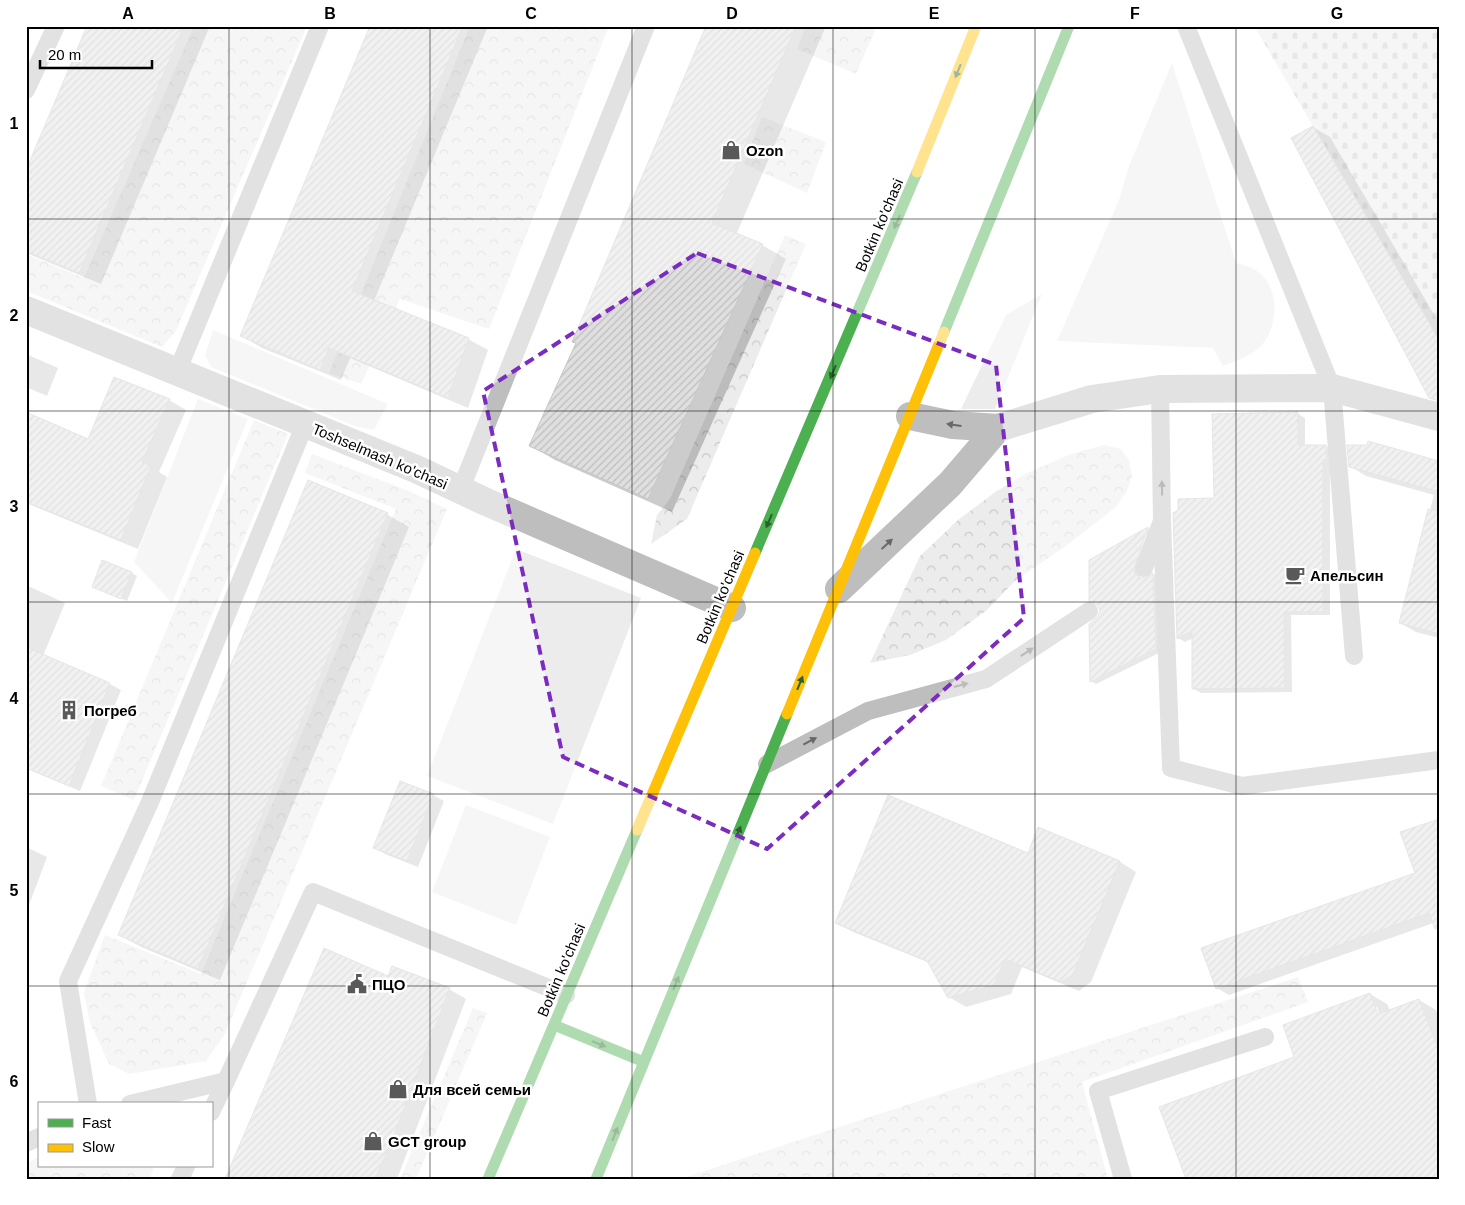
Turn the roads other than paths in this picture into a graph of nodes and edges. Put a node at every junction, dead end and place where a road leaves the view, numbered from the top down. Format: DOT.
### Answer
graph roads {
  1 [pos="56,26"];
  2 [pos="320,26"];
  3 [pos="646,26"];
  4 [pos="976,26"];
  5 [pos="1068,26"];
  6 [pos="1186,26"];
  7 [pos="26,90"];
  8 [pos="26,310"];
  9 [pos="177,372"];
  10 [pos="1332,388"];
  11 [pos="1160,389"];
  12 [pos="910,416"];
  13 [pos="1439,417"];
  14 [pos="305,424"];
  15 [pos="998,428"];
  16 [pos="460,491"];
  17 [pos="1162,521"];
  18 [pos="1144,568"];
  19 [pos="839,589"];
  20 [pos="732,608"];
  21 [pos="1089,611"];
  22 [pos="1354,656"];
  23 [pos="1439,760"];
  24 [pos="767,764"];
  25 [pos="566,995"];
  26 [pos="554,1025"];
  27 [pos="1265,1037"];
  28 [pos="644,1062"];
  29 [pos="226,1081"];
  30 [pos="88,1102"];
  31 [pos="138,1102"];
  32 [pos="212,1110"];
  33 [pos="38,1137"];
  34 [pos="26,1143"];
  35 [pos="488,1179"];
  36 [pos="596,1179"];
  37 [pos="1123,1179"];
  1 -- 7 [label="lane"];
  2 -- 9 [label="lane"];
  3 -- 16 [label="lane"];
  4 -- 20 [label="main road, Botkin ko'chasi, one-way"];
  5 -- 12 [label="main road"];
  6 -- 10 [label="lane"];
  8 -- 9 [label="street, Toshselmash ko'chasi"];
  9 -- 14 [label="street, Toshselmash ko'chasi"];
  10 -- 11 [label="street"];
  10 -- 13 [label="street"];
  10 -- 22 [label="lane"];
  11 -- 15 [label="street"];
  17 -- 11 [label="lane, one-way"];
  15 -- 12 [label="street, one-way"];
  12 -- 19 [label="main road"];
  14 -- 16 [label="street, Toshselmash ko'chasi"];
  14 -- 30 [label="lane"];
  19 -- 15 [label="street, one-way"];
  16 -- 20 [label="street, Toshselmash ko'chasi"];
  17 -- 18 [label="lane"];
  17 -- 23 [label="lane"];
  24 -- 19 [label="main road, one-way"];
  20 -- 25 [label="main road, Botkin ko'chasi"];
  24 -- 21 [label="lane, one-way"];
  28 -- 24 [label="main road, one-way"];
  25 -- 26 [label="main road, Botkin ko'chasi"];
  25 -- 29 [label="lane"];
  26 -- 28 [label="main road, one-way"];
  26 -- 35 [label="main road, Botkin ko'chasi"];
  27 -- 37 [label="lane"];
  36 -- 28 [label="main road, one-way"];
  29 -- 31 [label="lane"];
  29 -- 32 [label="lane"];
  33 -- 34 [label="lane"];
}
